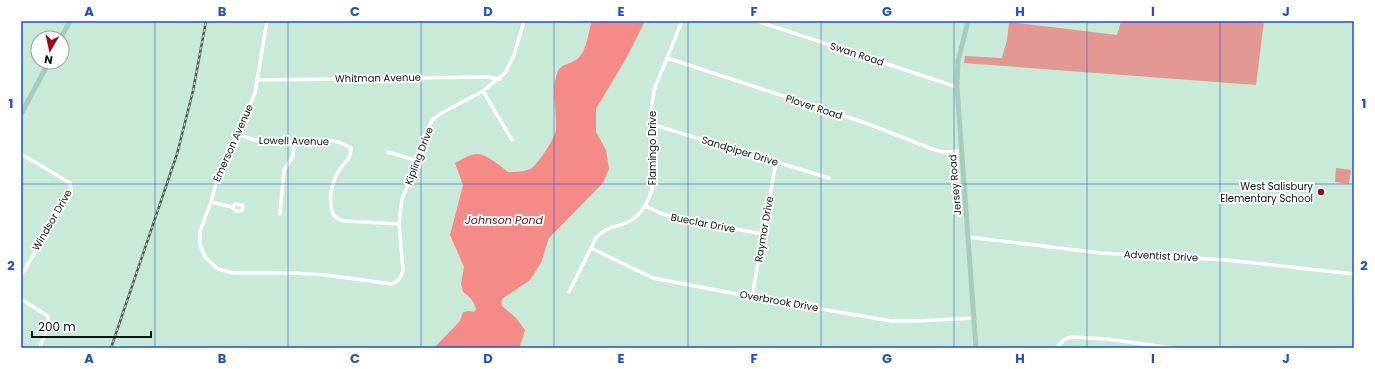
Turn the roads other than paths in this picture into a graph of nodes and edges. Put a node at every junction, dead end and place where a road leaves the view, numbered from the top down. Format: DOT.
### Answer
graph roads {
  1 [pos="70,21"];
  2 [pos="267,21"];
  3 [pos="524,21"];
  4 [pos="682,21"];
  5 [pos="756,21"];
  6 [pos="968,21"];
  7 [pos="770,23"];
  8 [pos="65,30"];
  9 [pos="667,58"];
  10 [pos="45,70"];
  11 [pos="500,78"];
  12 [pos="257,80"];
  13 [pos="957,87"];
  14 [pos="483,91"];
  15 [pos="21,114"];
  16 [pos="651,124"];
  17 [pos="238,134"];
  18 [pos="512,140"];
  19 [pos="294,143"];
  20 [pos="388,152"];
  21 [pos="961,152"];
  22 [pos="21,154"];
  23 [pos="418,160"];
  24 [pos="776,162"];
  25 [pos="829,178"];
  26 [pos="210,202"];
  27 [pos="645,206"];
  28 [pos="232,207"];
  29 [pos="280,214"];
  30 [pos="399,224"];
  31 [pos="763,234"];
  32 [pos="968,238"];
  33 [pos="591,248"];
  34 [pos="1354,274"];
  35 [pos="21,276"];
  36 [pos="396,282"];
  37 [pos="569,292"];
  38 [pos="752,297"];
  39 [pos="21,299"];
  40 [pos="974,318"];
  41 [pos="40,348"];
  42 [pos="976,348"];
  43 [pos="1058,348"];
  44 [pos="1172,348"];
  1 -- 8 [label="street"];
  2 -- 12 [label="street, Emerson Avenue"];
  3 -- 11 [label="street, Kipling Drive"];
  4 -- 9 [label="street, Flamingo Drive"];
  5 -- 7 [label="street, Swan Road"];
  6 -- 13 [label="street, Jersey Road"];
  7 -- 13 [label="street, Swan Road"];
  9 -- 16 [label="street, Flamingo Drive"];
  9 -- 21 [label="street, Plover Road"];
  10 -- 15 [label="street"];
  11 -- 12 [label="street, Whitman Avenue"];
  11 -- 14 [label="street, Kipling Drive"];
  12 -- 17 [label="street, Emerson Avenue"];
  13 -- 21 [label="street, Jersey Road"];
  14 -- 18 [label="street"];
  14 -- 23 [label="street, Kipling Drive"];
  16 -- 24 [label="street, Sandpiper Drive"];
  16 -- 27 [label="street, Flamingo Drive"];
  17 -- 19 [label="street, Lowell Avenue"];
  17 -- 26 [label="street, Emerson Avenue"];
  19 -- 29 [label="street"];
  19 -- 30 [label="street, Lowell Avenue"];
  20 -- 23 [label="street"];
  21 -- 32 [label="street, Jersey Road"];
  22 -- 35 [label="street, Windsor Drive"];
  23 -- 30 [label="street, Kipling Drive"];
  24 -- 25 [label="street, Sandpiper Drive"];
  24 -- 31 [label="street, Raymor Drive"];
  26 -- 28 [label="street"];
  26 -- 36 [label="street, Emerson Avenue"];
  27 -- 31 [label="street, Bueclar Drive"];
  27 -- 33 [label="street, Flamingo Drive"];
  30 -- 36 [label="street, Kipling Drive"];
  31 -- 38 [label="street, Raymor Drive"];
  32 -- 34 [label="street, Adventist Drive"];
  32 -- 40 [label="street, Jersey Road"];
  33 -- 37 [label="street, Flamingo Drive"];
  33 -- 38 [label="street, Overbrook Drive"];
  38 -- 40 [label="street, Overbrook Drive"];
  39 -- 41 [label="street"];
  40 -- 42 [label="street, Jersey Road"];
  43 -- 44 [label="street"];
}
